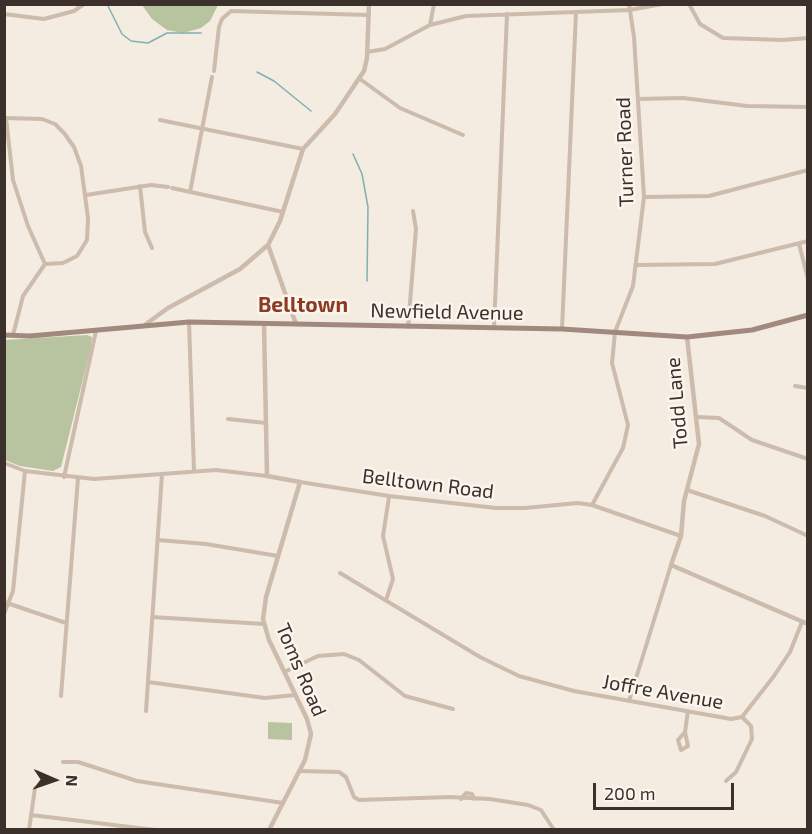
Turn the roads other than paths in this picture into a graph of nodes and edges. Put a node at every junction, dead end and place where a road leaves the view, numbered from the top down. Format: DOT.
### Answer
graph roads {
  1 [pos="84,4"];
  2 [pos="369,4"];
  3 [pos="434,4"];
  4 [pos="628,4"];
  5 [pos="662,4"];
  6 [pos="689,4"];
  7 [pos="630,10"];
  8 [pos="576,12"];
  9 [pos="4,14"];
  10 [pos="507,14"];
  11 [pos="368,15"];
  12 [pos="430,25"];
  13 [pos="807,38"];
  14 [pos="367,52"];
  15 [pos="214,70"];
  16 [pos="212,77"];
  17 [pos="360,79"];
  18 [pos="638,99"];
  19 [pos="807,106"];
  20 [pos="5,118"];
  21 [pos="160,120"];
  22 [pos="203,128"];
  23 [pos="463,135"];
  24 [pos="303,149"];
  25 [pos="807,170"];
  26 [pos="140,186"];
  27 [pos="190,192"];
  28 [pos="86,195"];
  29 [pos="644,197"];
  30 [pos="413,211"];
  31 [pos="283,212"];
  32 [pos="807,241"];
  33 [pos="799,244"];
  34 [pos="268,245"];
  35 [pos="152,248"];
  36 [pos="45,264"];
  37 [pos="636,265"];
  38 [pos="807,279"];
  39 [pos="807,315"];
  40 [pos="189,322"];
  41 [pos="146,324"];
  42 [pos="264,324"];
  43 [pos="296,324"];
  44 [pos="408,328"];
  45 [pos="494,328"];
  46 [pos="562,329"];
  47 [pos="96,330"];
  48 [pos="615,332"];
  49 [pos="4,335"];
  50 [pos="13,336"];
  51 [pos="687,337"];
  52 [pos="795,386"];
  53 [pos="807,388"];
  54 [pos="697,417"];
  55 [pos="228,420"];
  56 [pos="266,423"];
  57 [pos="807,459"];
  58 [pos="4,463"];
  59 [pos="25,471"];
  60 [pos="194,471"];
  61 [pos="162,474"];
  62 [pos="267,476"];
  63 [pos="64,477"];
  64 [pos="78,478"];
  65 [pos="300,482"];
  66 [pos="687,490"];
  67 [pos="389,496"];
  68 [pos="592,505"];
  69 [pos="681,536"];
  70 [pos="807,536"];
  71 [pos="158,540"];
  72 [pos="278,556"];
  73 [pos="671,565"];
  74 [pos="340,573"];
  75 [pos="386,600"];
  76 [pos="7,603"];
  77 [pos="4,614"];
  78 [pos="152,617"];
  79 [pos="66,623"];
  80 [pos="805,623"];
  81 [pos="264,624"];
  82 [pos="284,672"];
  83 [pos="148,682"];
  84 [pos="295,695"];
  85 [pos="61,696"];
  86 [pos="629,701"];
  87 [pos="453,709"];
  88 [pos="146,711"];
  89 [pos="688,711"];
  90 [pos="742,717"];
  91 [pos="685,732"];
  92 [pos="63,762"];
  93 [pos="300,771"];
  94 [pos="726,781"];
  95 [pos="35,788"];
  96 [pos="283,803"];
  97 [pos="31,815"];
  98 [pos="29,830"];
  99 [pos="155,830"];
  100 [pos="269,830"];
  101 [pos="554,830"];
  1 -- 9 [label="street"];
  2 -- 11 [label="street"];
  3 -- 12 [label="street"];
  4 -- 7 [label="street, Turner Road"];
  5 -- 7 [label="street"];
  6 -- 13 [label="street"];
  7 -- 8 [label="street"];
  7 -- 18 [label="street, Turner Road"];
  8 -- 10 [label="street"];
  8 -- 46 [label="street"];
  10 -- 12 [label="street"];
  10 -- 45 [label="street"];
  11 -- 14 [label="street"];
  11 -- 15 [label="street"];
  12 -- 14 [label="street"];
  14 -- 17 [label="street"];
  16 -- 22 [label="street"];
  17 -- 23 [label="street"];
  17 -- 24 [label="street"];
  18 -- 19 [label="street"];
  18 -- 29 [label="street, Turner Road"];
  20 -- 28 [label="street"];
  20 -- 36 [label="street"];
  21 -- 22 [label="street"];
  22 -- 24 [label="street"];
  22 -- 27 [label="street"];
  24 -- 31 [label="street"];
  25 -- 29 [label="street"];
  26 -- 27 [label="street"];
  26 -- 28 [label="street"];
  26 -- 35 [label="street"];
  27 -- 31 [label="street"];
  28 -- 36 [label="street"];
  29 -- 37 [label="street, Turner Road"];
  30 -- 44 [label="street"];
  31 -- 34 [label="street"];
  32 -- 33 [label="street"];
  33 -- 37 [label="street"];
  33 -- 38 [label="street"];
  34 -- 41 [label="street"];
  34 -- 43 [label="street"];
  36 -- 50 [label="street"];
  37 -- 48 [label="street, Turner Road"];
  39 -- 51 [label="main road, Newfield Avenue"];
  40 -- 41 [label="main road, Newfield Avenue"];
  40 -- 42 [label="main road, Newfield Avenue"];
  40 -- 60 [label="street"];
  41 -- 47 [label="main road, Newfield Avenue"];
  42 -- 43 [label="main road, Newfield Avenue"];
  42 -- 56 [label="street"];
  43 -- 44 [label="main road, Newfield Avenue"];
  44 -- 45 [label="main road, Newfield Avenue"];
  45 -- 46 [label="main road, Newfield Avenue"];
  46 -- 48 [label="main road, Newfield Avenue"];
  47 -- 50 [label="main road, Newfield Avenue"];
  47 -- 63 [label="street"];
  48 -- 51 [label="main road, Newfield Avenue"];
  48 -- 68 [label="street"];
  49 -- 50 [label="main road, Newfield Avenue"];
  51 -- 54 [label="street, Todd Lane"];
  52 -- 53 [label="street"];
  54 -- 57 [label="street"];
  54 -- 66 [label="street, Todd Lane"];
  55 -- 56 [label="street"];
  56 -- 62 [label="street"];
  58 -- 59 [label="street, Belltown Road"];
  59 -- 63 [label="street, Belltown Road"];
  59 -- 76 [label="street"];
  60 -- 61 [label="street, Belltown Road"];
  60 -- 62 [label="street, Belltown Road"];
  61 -- 64 [label="street, Belltown Road"];
  61 -- 71 [label="street"];
  62 -- 65 [label="street, Belltown Road"];
  63 -- 64 [label="street, Belltown Road"];
  64 -- 79 [label="street"];
  65 -- 67 [label="street, Belltown Road"];
  65 -- 72 [label="street, Toms Road"];
  66 -- 69 [label="street, Todd Lane"];
  66 -- 70 [label="street"];
  67 -- 68 [label="street, Belltown Road"];
  67 -- 75 [label="street"];
  68 -- 69 [label="street, Belltown Road"];
  69 -- 73 [label="street, Todd Lane"];
  71 -- 72 [label="street"];
  71 -- 78 [label="street"];
  72 -- 81 [label="street, Toms Road"];
  73 -- 80 [label="street"];
  73 -- 86 [label="street"];
  74 -- 75 [label="street, Joffre Avenue"];
  75 -- 86 [label="street, Joffre Avenue"];
  76 -- 77 [label="street"];
  76 -- 79 [label="street"];
  78 -- 81 [label="street"];
  78 -- 83 [label="street"];
  79 -- 85 [label="street"];
  80 -- 90 [label="street, Joffre Avenue"];
  81 -- 82 [label="street, Toms Road"];
  82 -- 84 [label="street, Toms Road"];
  82 -- 87 [label="street"];
  83 -- 84 [label="street"];
  83 -- 88 [label="street"];
  84 -- 93 [label="street, Toms Road"];
  86 -- 89 [label="street, Joffre Avenue"];
  89 -- 90 [label="street, Joffre Avenue"];
  89 -- 91 [label="street"];
  90 -- 94 [label="street"];
  92 -- 96 [label="street"];
  93 -- 96 [label="street, Toms Road"];
  93 -- 101 [label="street"];
  95 -- 97 [label="street"];
  96 -- 100 [label="street, Toms Road"];
  97 -- 98 [label="street"];
  97 -- 99 [label="street"];
}
